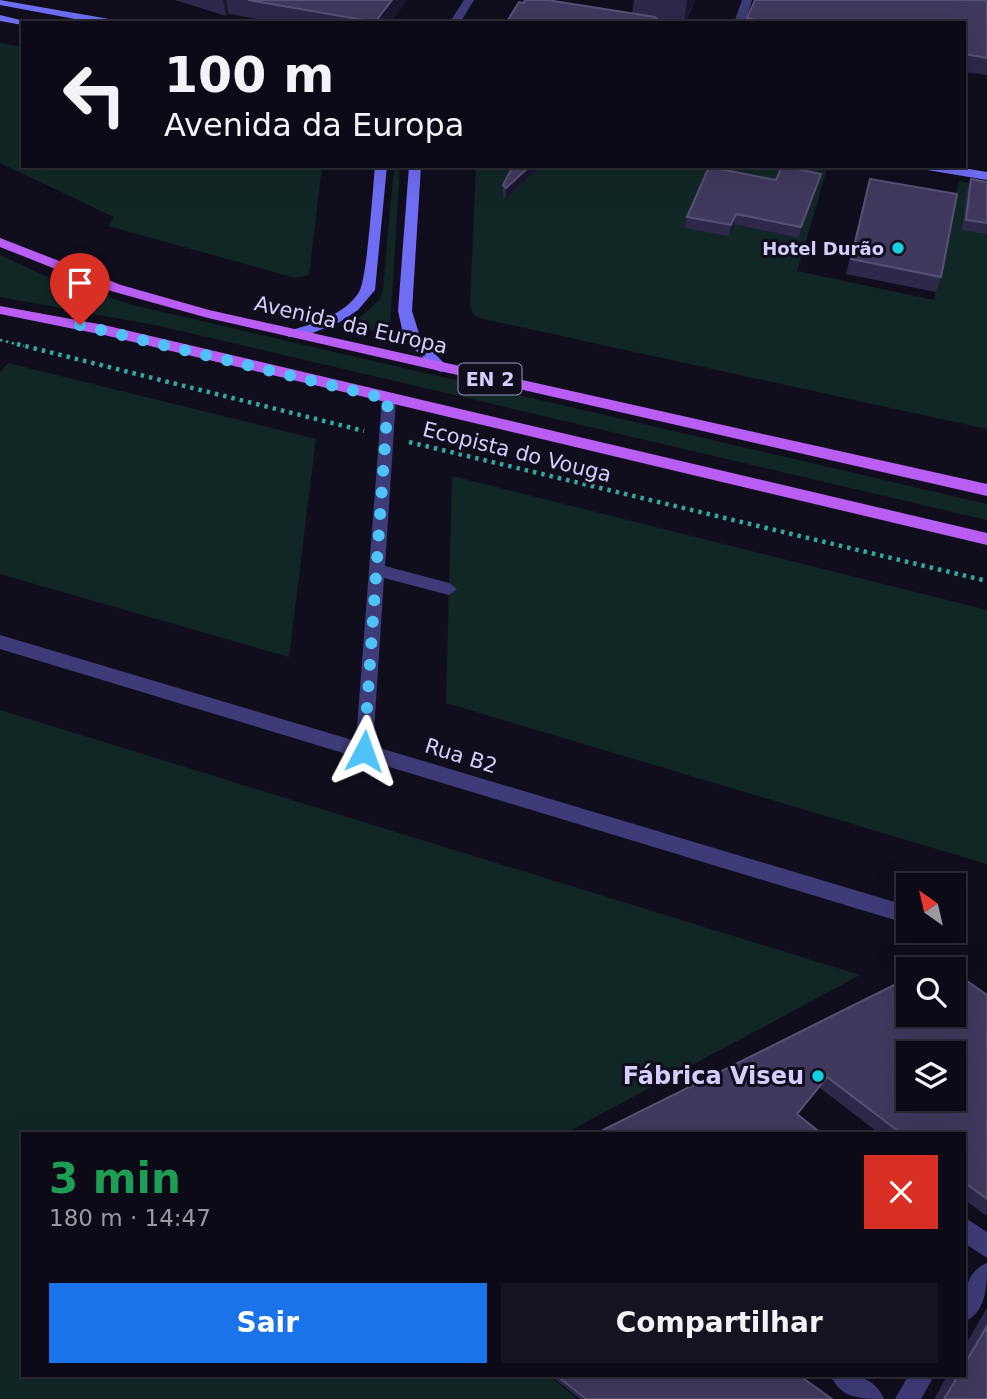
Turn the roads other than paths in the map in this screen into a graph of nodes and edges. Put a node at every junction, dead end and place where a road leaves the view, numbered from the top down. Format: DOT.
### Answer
graph roads {
  1 [pos="469,0"];
  2 [pos="747,0"];
  3 [pos="0,2"];
  4 [pos="0,18"];
  5 [pos="104,21"];
  6 [pos="455,21"];
  7 [pos="740,21"];
  8 [pos="21,22"];
  9 [pos="381,168"];
  10 [pos="415,168"];
  11 [pos="939,168"];
  12 [pos="987,176"];
  13 [pos="0,242"];
  14 [pos="0,310"];
  15 [pos="293,334"];
  16 [pos="442,367"];
  17 [pos="388,399"];
  18 [pos="987,490"];
  19 [pos="987,539"];
  20 [pos="376,570"];
  21 [pos="449,589"];
  22 [pos="0,642"];
  23 [pos="364,751"];
  24 [pos="896,911"];
  25 [pos="966,1230"];
  26 [pos="987,1247"];
  27 [pos="987,1275"];
  28 [pos="966,1307"];
  29 [pos="844,1377"];
  30 [pos="921,1377"];
  31 [pos="872,1399"];
  32 [pos="907,1399"];
  1 -- 6 [label="street"];
  2 -- 7 [label="street"];
  3 -- 5 [label="main road"];
  4 -- 8 [label="main road"];
  9 -- 15 [label="main road"];
  10 -- 16 [label="main road"];
  11 -- 12 [label="main road"];
  13 -- 15 [label="main road, Avenida da Europa / EN 2"];
  14 -- 17 [label="main road, EN 2"];
  15 -- 16 [label="main road, Avenida da Europa / EN 2"];
  16 -- 18 [label="main road, Avenida da Europa / EN 2"];
  17 -- 19 [label="main road, EN 2"];
  17 -- 20 [label="street"];
  20 -- 21 [label="street"];
  20 -- 23 [label="street"];
  22 -- 23 [label="street, Rua B2"];
  23 -- 24 [label="street, Rua B2"];
  25 -- 26 [label="street"];
  27 -- 28 [label="street"];
  29 -- 31 [label="street"];
  30 -- 32 [label="street"];
}
